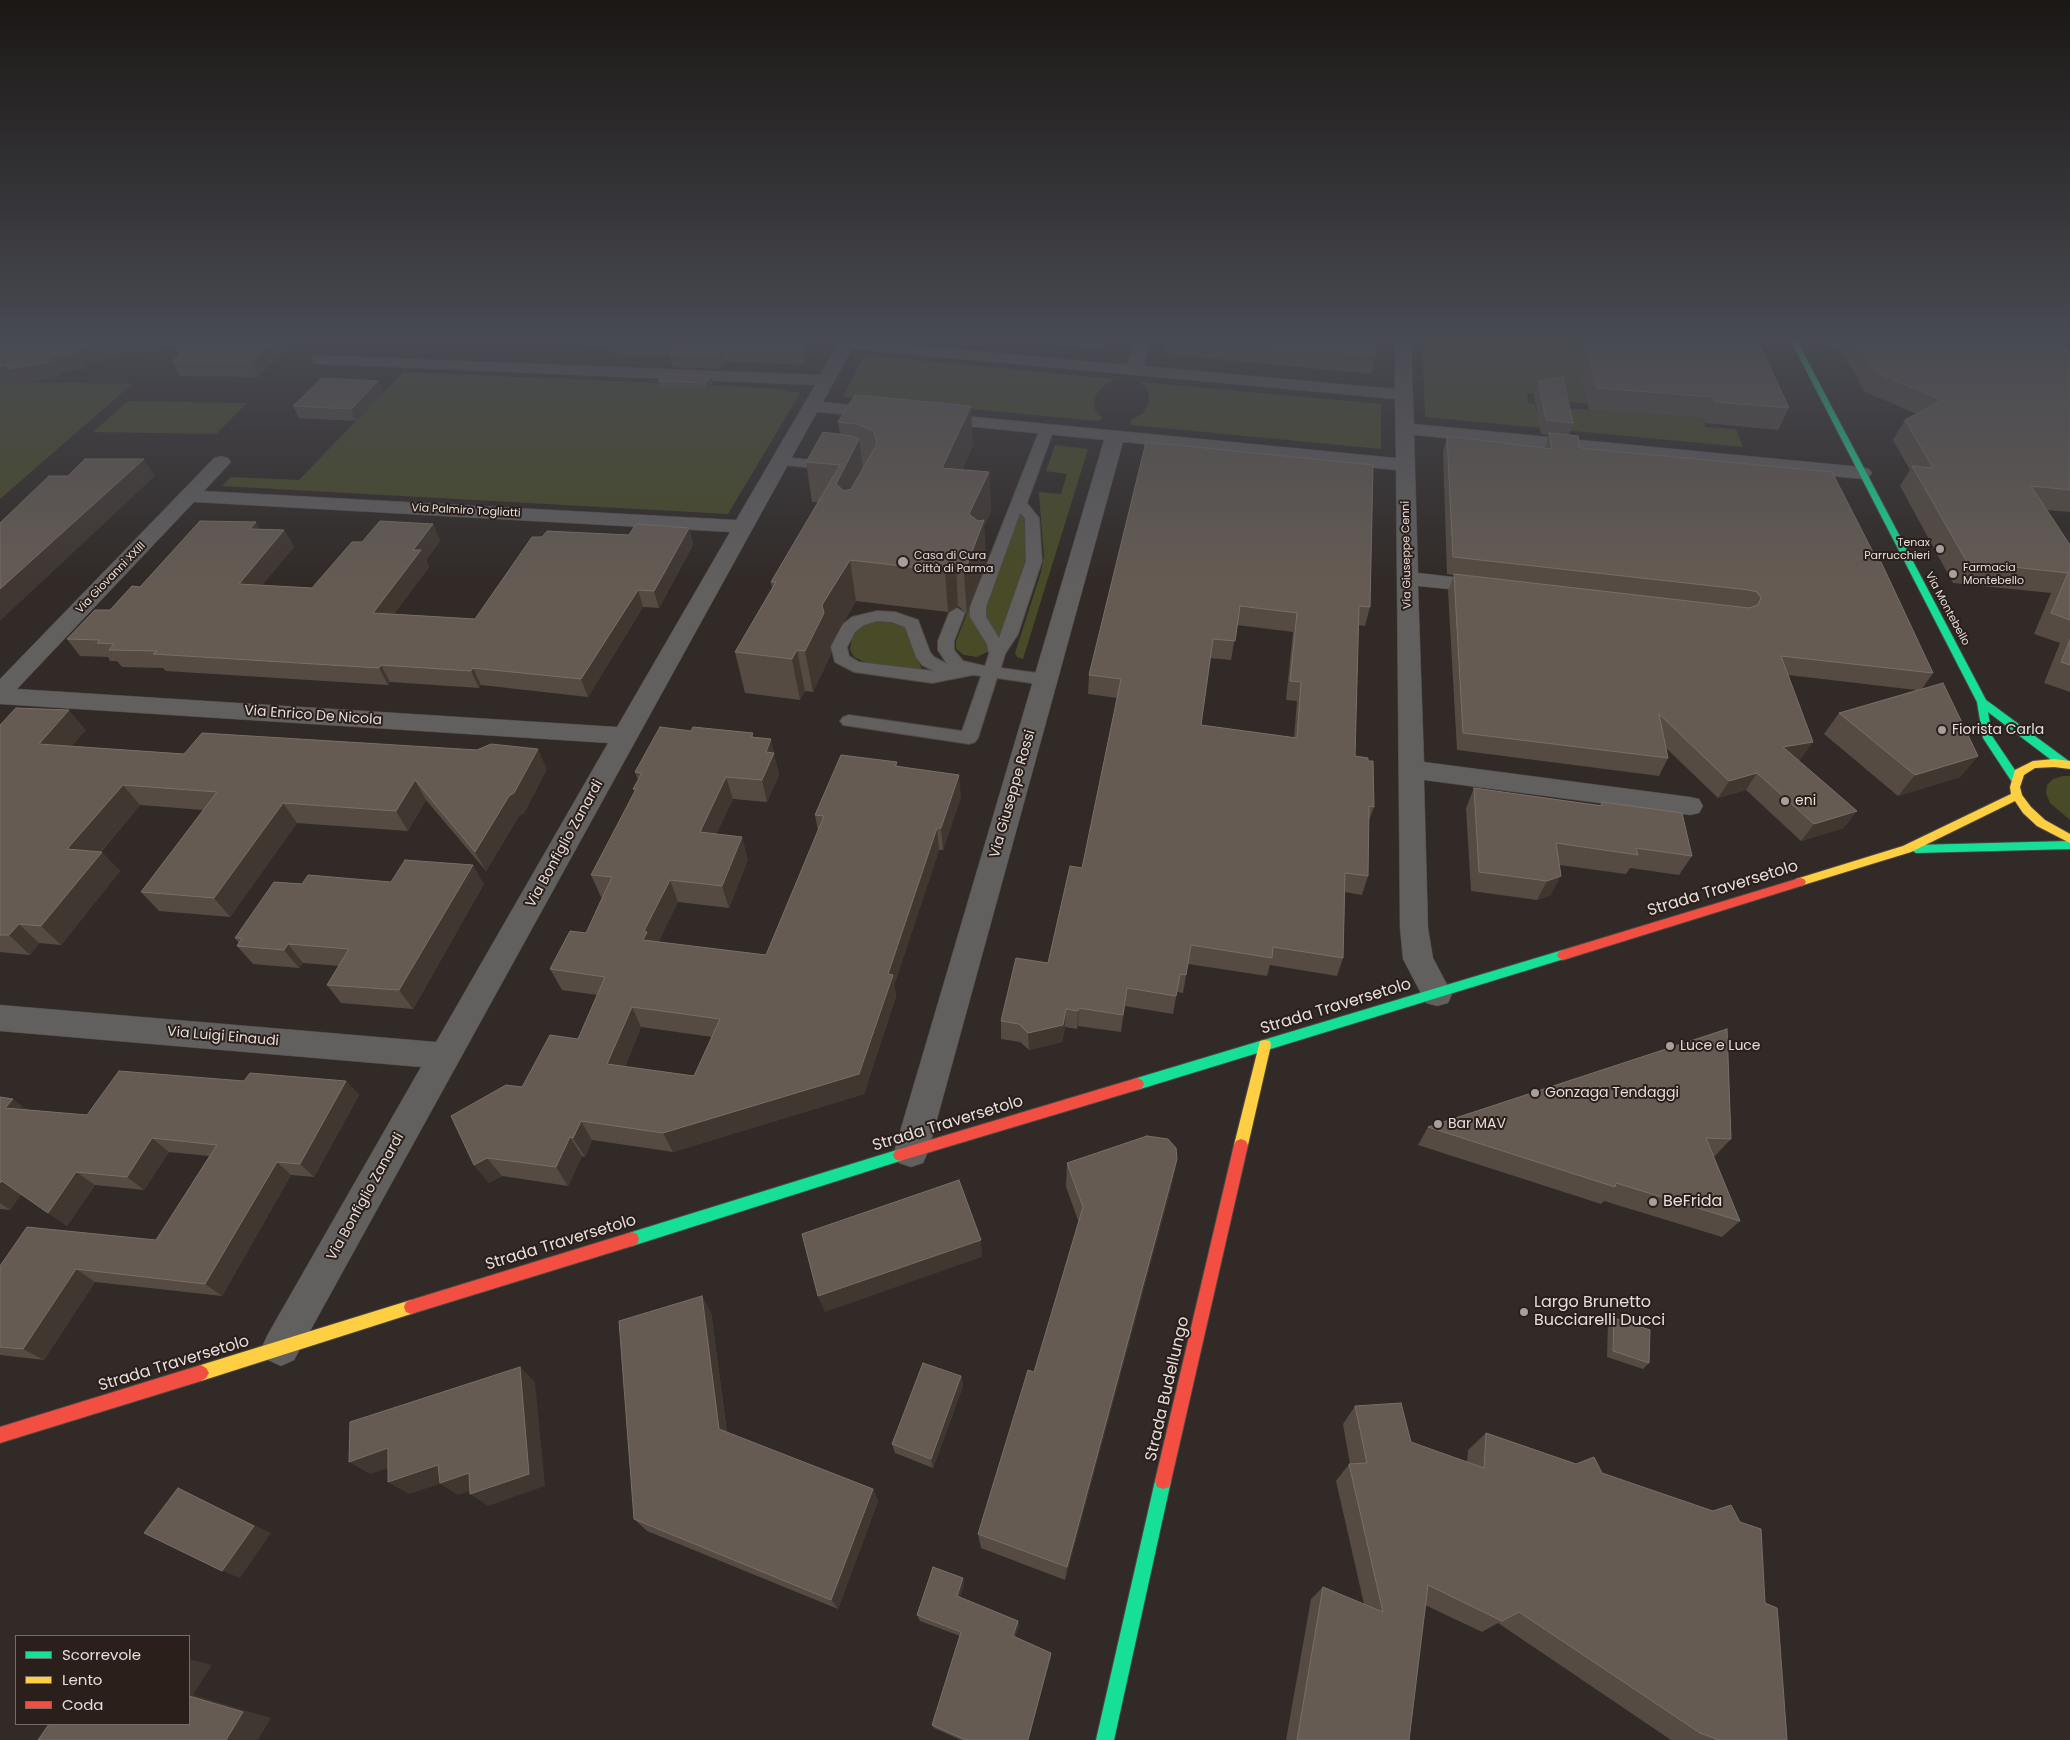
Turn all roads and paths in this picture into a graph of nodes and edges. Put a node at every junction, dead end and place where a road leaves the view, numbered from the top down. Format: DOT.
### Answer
graph roads {
  1 [pos="803,422"];
  2 [pos="969,422"];
  3 [pos="1404,422"];
  4 [pos="1836,422"];
  5 [pos="1404,429"];
  6 [pos="1046,430"];
  7 [pos="1115,436"];
  8 [pos="780,461"];
  9 [pos="221,462"];
  10 [pos="1405,465"];
  11 [pos="852,468"];
  12 [pos="1862,473"];
  13 [pos="189,496"];
  14 [pos="1022,496"];
  15 [pos="744,527"];
  16 [pos="985,546"];
  17 [pos="1407,578"];
  18 [pos="1505,589"];
  19 [pos="957,613"];
  20 [pos="997,654"];
  21 [pos="971,670"];
  22 [pos="991,672"];
  23 [pos="1045,679"];
  24 [pos="0,694"];
  25 [pos="1982,702"];
  26 [pos="849,721"];
  27 [pos="625,736"];
  28 [pos="2068,765"];
  29 [pos="1411,769"];
  30 [pos="2016,779"];
  31 [pos="2018,796"];
  32 [pos="1690,806"];
  33 [pos="2070,840"];
  34 [pos="2070,846"];
  35 [pos="1907,849"];
  36 [pos="1437,994"];
  37 [pos="0,1018"];
  38 [pos="1265,1045"];
  39 [pos="445,1056"];
  40 [pos="911,1152"];
  41 [pos="282,1347"];
  42 [pos="0,1435"];
  43 [pos="1105,1740"];
  1 -- 8 [label="street, Via Bonfiglio Zanardi"];
  2 -- 6 [label="street"];
  3 -- 5 [label="street, Via Giuseppe Cenni"];
  4 -- 12 [label="main road, Via Montebello"];
  5 -- 10 [label="street, Via Giuseppe Cenni"];
  5 -- 12 [label="street"];
  6 -- 7 [label="street"];
  6 -- 14 [label="lane"];
  7 -- 10 [label="street"];
  7 -- 23 [label="street, Via Giuseppe Rossi"];
  8 -- 11 [label="lane"];
  8 -- 15 [label="street, Via Bonfiglio Zanardi"];
  9 -- 13 [label="street, Via Giovanni XXIII"];
  10 -- 17 [label="street, Via Giuseppe Cenni"];
  12 -- 25 [label="main road, Via Montebello"];
  13 -- 15 [label="street, Via Palmiro Togliatti"];
  13 -- 24 [label="street, Via Giovanni XXIII"];
  14 -- 16 [label="lane"];
  14 -- 20 [label="lane"];
  14 -- 20 [label="lane"];
  15 -- 27 [label="street, Via Bonfiglio Zanardi"];
  17 -- 18 [label="street"];
  17 -- 29 [label="street, Via Giuseppe Cenni"];
  19 -- 21 [label="lane"];
  20 -- 22 [label="lane"];
  21 -- 21 [label="lane"];
  21 -- 22 [label="lane"];
  22 -- 23 [label="lane"];
  22 -- 26 [label="lane"];
  23 -- 40 [label="street, Via Giuseppe Rossi"];
  24 -- 27 [label="street, Via Enrico De Nicola"];
  25 -- 28 [label="main road, Via Montebello"];
  25 -- 30 [label="main road, Via Montebello"];
  27 -- 39 [label="street, Via Bonfiglio Zanardi"];
  28 -- 30 [label="main road"];
  29 -- 32 [label="street"];
  29 -- 36 [label="street, Via Giuseppe Cenni"];
  30 -- 31 [label="main road"];
  31 -- 33 [label="main road"];
  31 -- 35 [label="main road, Strada Traversetolo"];
  34 -- 35 [label="main road, Strada Traversetolo"];
  35 -- 36 [label="main road, Strada Traversetolo"];
  36 -- 38 [label="main road, Strada Traversetolo"];
  37 -- 39 [label="street, Via Luigi Einaudi"];
  38 -- 40 [label="main road, Strada Traversetolo"];
  38 -- 43 [label="main road, Strada Budellungo"];
  39 -- 41 [label="street, Via Bonfiglio Zanardi"];
  40 -- 41 [label="main road, Strada Traversetolo"];
  41 -- 42 [label="main road, Strada Traversetolo"];
}
